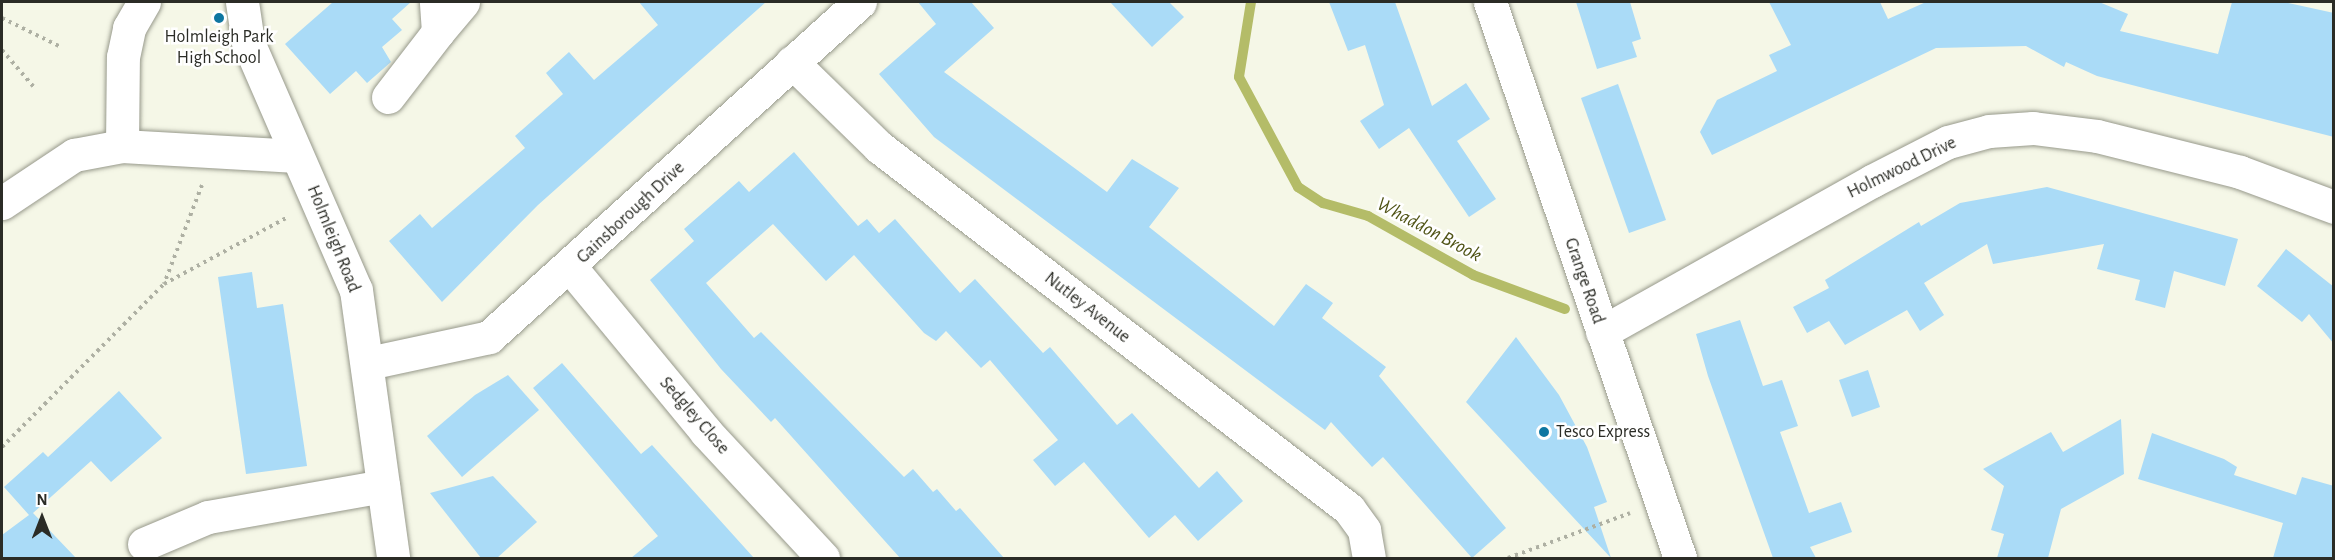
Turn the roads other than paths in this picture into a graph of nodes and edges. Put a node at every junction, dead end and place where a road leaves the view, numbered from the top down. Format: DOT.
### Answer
graph roads {
  1 [pos="144,2"];
  2 [pos="242,2"];
  3 [pos="463,2"];
  4 [pos="860,2"];
  5 [pos="1490,2"];
  6 [pos="437,17"];
  7 [pos="792,62"];
  8 [pos="388,97"];
  9 [pos="122,146"];
  10 [pos="297,156"];
  11 [pos="2,203"];
  12 [pos="2334,207"];
  13 [pos="571,268"];
  14 [pos="1602,332"];
  15 [pos="369,363"];
  16 [pos="383,486"];
  17 [pos="144,544"];
  18 [pos="393,558"];
  19 [pos="824,558"];
  20 [pos="1369,558"];
  21 [pos="1680,558"];
  1 -- 9 [label="street"];
  2 -- 10 [label="street, Holmleigh Road"];
  3 -- 6 [label="street"];
  4 -- 7 [label="street, Gainsborough Drive"];
  5 -- 14 [label="street, Grange Road"];
  6 -- 8 [label="street"];
  7 -- 13 [label="street, Gainsborough Drive"];
  7 -- 20 [label="street, Nutley Avenue"];
  9 -- 10 [label="street"];
  9 -- 11 [label="street"];
  10 -- 15 [label="street, Holmleigh Road"];
  12 -- 14 [label="street, Holmwood Drive"];
  13 -- 15 [label="street, Gainsborough Drive"];
  13 -- 19 [label="street, Sedgley Close"];
  14 -- 21 [label="street, Grange Road"];
  15 -- 16 [label="street, Holmleigh Road"];
  16 -- 17 [label="street"];
  16 -- 18 [label="street, Holmleigh Road"];
}
